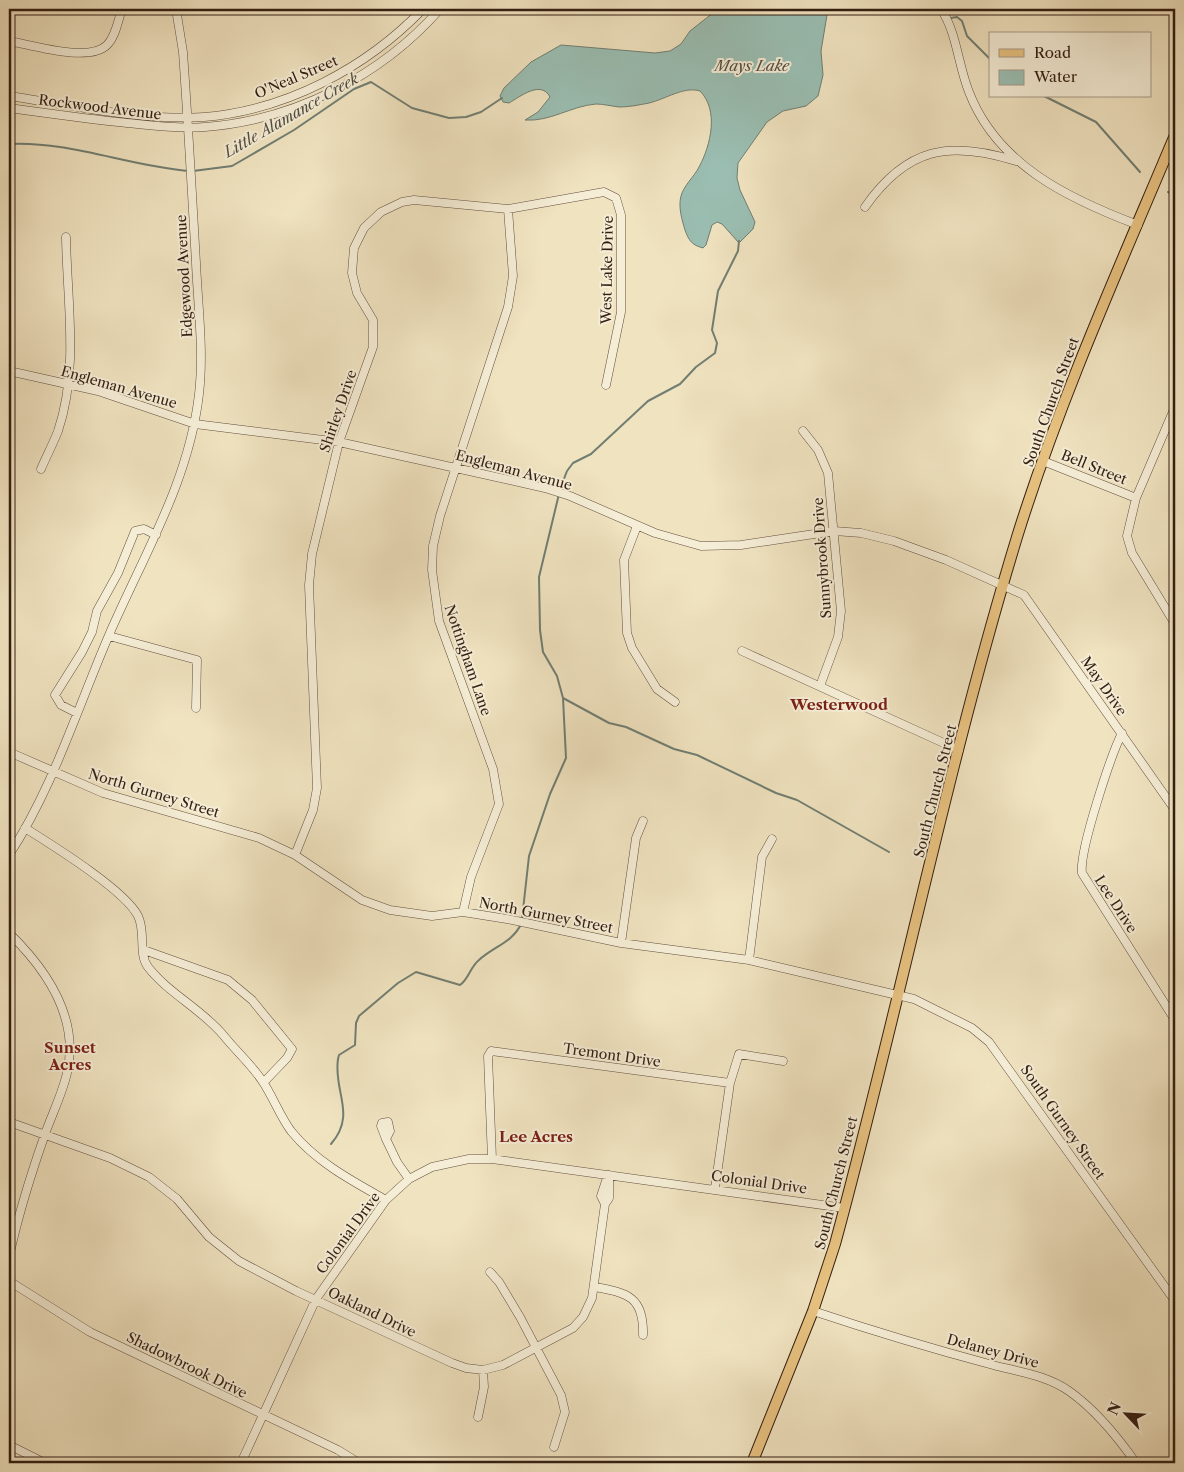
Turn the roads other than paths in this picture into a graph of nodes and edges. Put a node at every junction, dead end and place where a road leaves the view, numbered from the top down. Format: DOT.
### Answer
graph roads {
  1 [pos="122,9"];
  2 [pos="176,9"];
  3 [pos="423,9"];
  4 [pos="440,9"];
  5 [pos="941,9"];
  6 [pos="9,41"];
  7 [pos="9,96"];
  8 [pos="9,108"];
  9 [pos="188,117"];
  10 [pos="188,128"];
  11 [pos="1175,135"];
  12 [pos="1016,161"];
  13 [pos="604,192"];
  14 [pos="865,207"];
  15 [pos="508,209"];
  16 [pos="1138,225"];
  17 [pos="66,237"];
  18 [pos="9,371"];
  19 [pos="68,384"];
  20 [pos="606,385"];
  21 [pos="1175,407"];
  22 [pos="195,424"];
  23 [pos="803,431"];
  24 [pos="339,442"];
  25 [pos="1043,461"];
  26 [pos="456,468"];
  27 [pos="41,469"];
  28 [pos="1136,498"];
  29 [pos="637,526"];
  30 [pos="834,531"];
  31 [pos="156,535"];
  32 [pos="1003,586"];
  33 [pos="1175,624"];
  34 [pos="109,636"];
  35 [pos="742,652"];
  36 [pos="820,686"];
  37 [pos="675,702"];
  38 [pos="196,708"];
  39 [pos="77,713"];
  40 [pos="1122,733"];
  41 [pos="959,750"];
  42 [pos="9,752"];
  43 [pos="52,772"];
  44 [pos="1175,810"];
  45 [pos="643,822"];
  46 [pos="25,828"];
  47 [pos="772,839"];
  48 [pos="9,855"];
  49 [pos="295,855"];
  50 [pos="463,912"];
  51 [pos="9,933"];
  52 [pos="621,942"];
  53 [pos="144,950"];
  54 [pos="749,960"];
  55 [pos="898,994"];
  56 [pos="1175,1020"];
  57 [pos="783,1061"];
  58 [pos="264,1082"];
  59 [pos="730,1083"];
  60 [pos="9,1122"];
  61 [pos="44,1134"];
  62 [pos="386,1139"];
  63 [pos="492,1159"];
  64 [pos="609,1175"];
  65 [pos="409,1179"];
  66 [pos="715,1188"];
  67 [pos="386,1200"];
  68 [pos="844,1208"];
  69 [pos="9,1257"];
  70 [pos="490,1272"];
  71 [pos="9,1281"];
  72 [pos="595,1288"];
  73 [pos="316,1299"];
  74 [pos="1175,1301"];
  75 [pos="813,1312"];
  76 [pos="643,1335"];
  77 [pos="537,1346"];
  78 [pos="483,1370"];
  79 [pos="263,1415"];
  80 [pos="478,1417"];
  81 [pos="9,1445"];
  82 [pos="554,1447"];
  83 [pos="45,1463"];
  84 [pos="241,1463"];
  85 [pos="359,1463"];
  86 [pos="752,1463"];
  87 [pos="1136,1463"];
  1 -- 6 [label="street"];
  2 -- 9 [label="street, Edgewood Avenue"];
  3 -- 9 [label="street, O'Neal Street"];
  4 -- 10 [label="street, O'Neal Street"];
  5 -- 12 [label="street"];
  7 -- 9 [label="street, Rockwood Avenue"];
  8 -- 10 [label="street, Rockwood Avenue"];
  9 -- 10 [label="street, Edgewood Avenue"];
  10 -- 22 [label="street, Edgewood Avenue"];
  11 -- 16 [label="main road, South Church Street"];
  12 -- 14 [label="street"];
  12 -- 16 [label="street"];
  13 -- 15 [label="street, Shirley Drive"];
  13 -- 20 [label="street, West Lake Drive"];
  15 -- 24 [label="street, Shirley Drive"];
  15 -- 26 [label="street, Nottingham Lane"];
  16 -- 25 [label="main road, South Church Street"];
  17 -- 19 [label="street"];
  18 -- 19 [label="street, Engleman Avenue"];
  19 -- 22 [label="street, Engleman Avenue"];
  19 -- 27 [label="street"];
  21 -- 28 [label="street"];
  22 -- 24 [label="street, Engleman Avenue"];
  22 -- 31 [label="street, Edgewood Avenue"];
  23 -- 30 [label="street, Sunnybrook Drive"];
  24 -- 26 [label="street, Engleman Avenue"];
  24 -- 49 [label="street, Shirley Drive"];
  25 -- 28 [label="street, Bell Street"];
  25 -- 32 [label="main road, South Church Street"];
  26 -- 29 [label="street, Engleman Avenue"];
  26 -- 50 [label="street, Nottingham Lane"];
  28 -- 33 [label="street"];
  29 -- 30 [label="street, Engleman Avenue"];
  29 -- 37 [label="street"];
  30 -- 32 [label="street, Engleman Avenue"];
  30 -- 36 [label="street, Sunnybrook Drive"];
  31 -- 34 [label="street, Edgewood Avenue"];
  31 -- 39 [label="street"];
  32 -- 40 [label="street, May Drive"];
  32 -- 41 [label="main road, South Church Street"];
  34 -- 38 [label="street"];
  34 -- 39 [label="street, Edgewood Avenue"];
  35 -- 36 [label="street"];
  36 -- 41 [label="street"];
  39 -- 43 [label="street, Edgewood Avenue"];
  40 -- 44 [label="street, May Drive"];
  40 -- 56 [label="street, Lee Drive"];
  41 -- 55 [label="main road, South Church Street"];
  42 -- 43 [label="street, North Gurney Street"];
  43 -- 46 [label="street, Edgewood Avenue"];
  43 -- 49 [label="street, North Gurney Street"];
  45 -- 52 [label="street"];
  46 -- 48 [label="street, Edgewood Avenue"];
  46 -- 53 [label="street"];
  47 -- 54 [label="street"];
  49 -- 50 [label="street, North Gurney Street"];
  50 -- 52 [label="street, North Gurney Street"];
  51 -- 61 [label="street"];
  52 -- 54 [label="street, North Gurney Street"];
  53 -- 58 [label="street"];
  53 -- 58 [label="street"];
  54 -- 55 [label="street, North Gurney Street"];
  55 -- 68 [label="main road, South Church Street"];
  55 -- 74 [label="street, South Gurney Street"];
  57 -- 59 [label="street"];
  58 -- 67 [label="street"];
  59 -- 63 [label="street, Tremont Drive"];
  59 -- 66 [label="street"];
  60 -- 61 [label="street, Oakland Drive"];
  61 -- 69 [label="street"];
  61 -- 73 [label="street, Oakland Drive"];
  62 -- 65 [label="street"];
  63 -- 64 [label="street, Colonial Drive"];
  63 -- 65 [label="street, Colonial Drive"];
  64 -- 66 [label="street, Colonial Drive"];
  64 -- 72 [label="street, Oakland Drive"];
  65 -- 67 [label="street, Colonial Drive"];
  66 -- 68 [label="street, Colonial Drive"];
  67 -- 73 [label="street, Colonial Drive"];
  68 -- 75 [label="main road, South Church Street"];
  70 -- 77 [label="street"];
  71 -- 79 [label="street, Shadowbrook Drive"];
  72 -- 76 [label="street"];
  72 -- 77 [label="street, Oakland Drive"];
  73 -- 78 [label="street, Oakland Drive"];
  73 -- 79 [label="street, Colonial Drive"];
  75 -- 86 [label="main road, South Church Street"];
  75 -- 87 [label="street, Delaney Drive"];
  77 -- 78 [label="street, Oakland Drive"];
  77 -- 82 [label="street"];
  78 -- 80 [label="street"];
  79 -- 84 [label="street, Colonial Drive"];
  79 -- 85 [label="street, Shadowbrook Drive"];
  81 -- 83 [label="street"];
}
